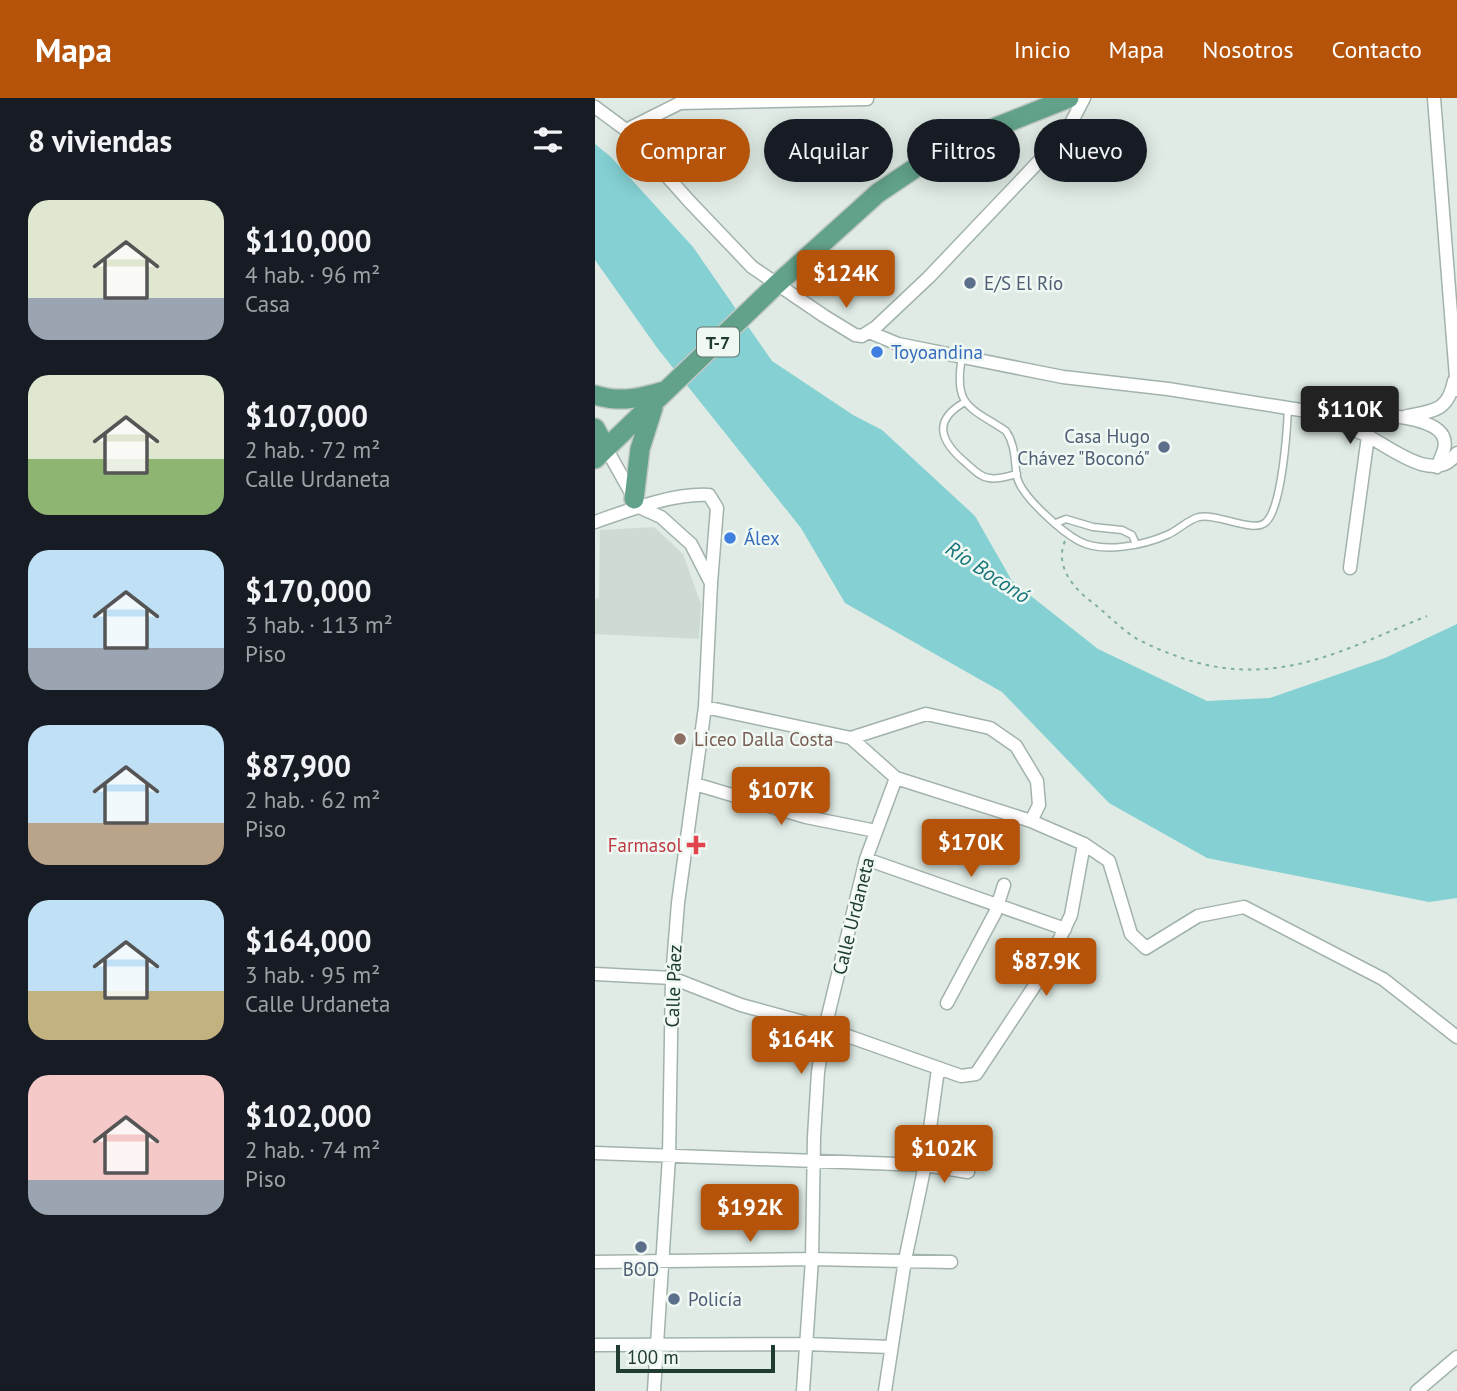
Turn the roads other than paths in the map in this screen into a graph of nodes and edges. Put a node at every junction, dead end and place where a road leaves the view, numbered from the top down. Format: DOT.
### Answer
graph roads {
  1 [pos="1069,98"];
  2 [pos="1084,98"];
  3 [pos="1434,98"];
  4 [pos="867,99"];
  5 [pos="595,107"];
  6 [pos="648,119"];
  7 [pos="616,123"];
  8 [pos="672,182"];
  9 [pos="776,285"];
  10 [pos="869,332"];
  11 [pos="1454,337"];
  12 [pos="963,357"];
  13 [pos="1455,373"];
  14 [pos="1457,390"];
  15 [pos="667,391"];
  16 [pos="595,395"];
  17 [pos="965,402"];
  18 [pos="1288,408"];
  19 [pos="1313,412"];
  20 [pos="1402,418"];
  21 [pos="595,428"];
  22 [pos="1368,436"];
  23 [pos="1457,453"];
  24 [pos="601,454"];
  25 [pos="1437,467"];
  26 [pos="1017,474"];
  27 [pos="637,503"];
  28 [pos="595,522"];
  29 [pos="1056,523"];
  30 [pos="1136,544"];
  31 [pos="1350,568"];
  32 [pos="711,583"];
  33 [pos="705,707"];
  34 [pos="851,738"];
  35 [pos="896,778"];
  36 [pos="695,784"];
  37 [pos="1031,821"];
  38 [pos="876,831"];
  39 [pos="1084,844"];
  40 [pos="866,859"];
  41 [pos="1004,885"];
  42 [pos="998,906"];
  43 [pos="1065,929"];
  44 [pos="595,974"];
  45 [pos="672,978"];
  46 [pos="947,1003"];
  47 [pos="825,1028"];
  48 [pos="1457,1037"];
  49 [pos="938,1069"];
  50 [pos="595,1153"];
  51 [pos="669,1157"];
  52 [pos="814,1162"];
  53 [pos="925,1165"];
  54 [pos="968,1172"];
  55 [pos="812,1259"];
  56 [pos="905,1260"];
  57 [pos="595,1262"];
  58 [pos="663,1262"];
  59 [pos="951,1262"];
  60 [pos="806,1344"];
  61 [pos="595,1345"];
  62 [pos="657,1346"];
  63 [pos="891,1347"];
  64 [pos="1457,1357"];
  65 [pos="655,1391"];
  66 [pos="803,1391"];
  67 [pos="884,1391"];
  68 [pos="1417,1391"];
  1 -- 9 [label="main road, T-7"];
  2 -- 10 [label="street"];
  3 -- 11 [label="street"];
  4 -- 6 [label="street"];
  5 -- 7 [label="street"];
  8 -- 9 [label="street"];
  9 -- 10 [label="street"];
  9 -- 15 [label="main road, T-7"];
  10 -- 12 [label="street"];
  11 -- 13 [label="street"];
  12 -- 17 [label="lane"];
  12 -- 18 [label="street"];
  13 -- 14 [label="street"];
  13 -- 20 [label="street"];
  15 -- 16 [label="main road"];
  15 -- 24 [label="main road, T-7"];
  15 -- 27 [label="main road"];
  17 -- 26 [label="lane"];
  17 -- 26 [label="lane"];
  18 -- 19 [label="street"];
  18 -- 30 [label="lane"];
  19 -- 20 [label="street"];
  19 -- 22 [label="street"];
  20 -- 25 [label="street"];
  21 -- 24 [label="main road"];
  22 -- 25 [label="street"];
  22 -- 31 [label="street"];
  23 -- 25 [label="street"];
  24 -- 27 [label="street"];
  26 -- 29 [label="lane"];
  27 -- 28 [label="street, Calle Páez"];
  27 -- 32 [label="street, Calle Páez"];
  27 -- 32 [label="street, Calle Páez"];
  29 -- 30 [label="lane"];
  29 -- 30 [label="lane"];
  32 -- 33 [label="street, Calle Páez"];
  33 -- 34 [label="street"];
  33 -- 36 [label="street, Calle Páez"];
  34 -- 35 [label="street"];
  34 -- 37 [label="street"];
  35 -- 37 [label="street"];
  35 -- 38 [label="street, Calle Urdaneta"];
  36 -- 38 [label="street"];
  36 -- 45 [label="street, Calle Páez"];
  37 -- 39 [label="street"];
  38 -- 40 [label="street, Calle Urdaneta"];
  39 -- 43 [label="street"];
  39 -- 48 [label="street"];
  40 -- 42 [label="street"];
  40 -- 47 [label="street, Calle Urdaneta"];
  41 -- 42 [label="street"];
  42 -- 43 [label="street"];
  42 -- 46 [label="street"];
  43 -- 49 [label="street"];
  44 -- 45 [label="street"];
  45 -- 47 [label="street"];
  45 -- 51 [label="street, Calle Páez"];
  47 -- 49 [label="street"];
  47 -- 52 [label="street, Calle Urdaneta"];
  49 -- 53 [label="street"];
  50 -- 51 [label="street"];
  51 -- 52 [label="street"];
  51 -- 58 [label="street, Calle Páez"];
  52 -- 53 [label="street"];
  52 -- 55 [label="street, Calle Urdaneta"];
  53 -- 54 [label="street"];
  53 -- 56 [label="street"];
  55 -- 56 [label="street"];
  55 -- 58 [label="street"];
  55 -- 60 [label="street, Calle Urdaneta"];
  56 -- 59 [label="street"];
  56 -- 63 [label="street"];
  57 -- 58 [label="street"];
  58 -- 62 [label="street, Calle Páez"];
  60 -- 62 [label="street"];
  60 -- 63 [label="street"];
  60 -- 66 [label="street, Calle Urdaneta"];
  61 -- 62 [label="street"];
  62 -- 65 [label="street, Calle Páez"];
  63 -- 67 [label="street"];
  64 -- 68 [label="street"];
}
